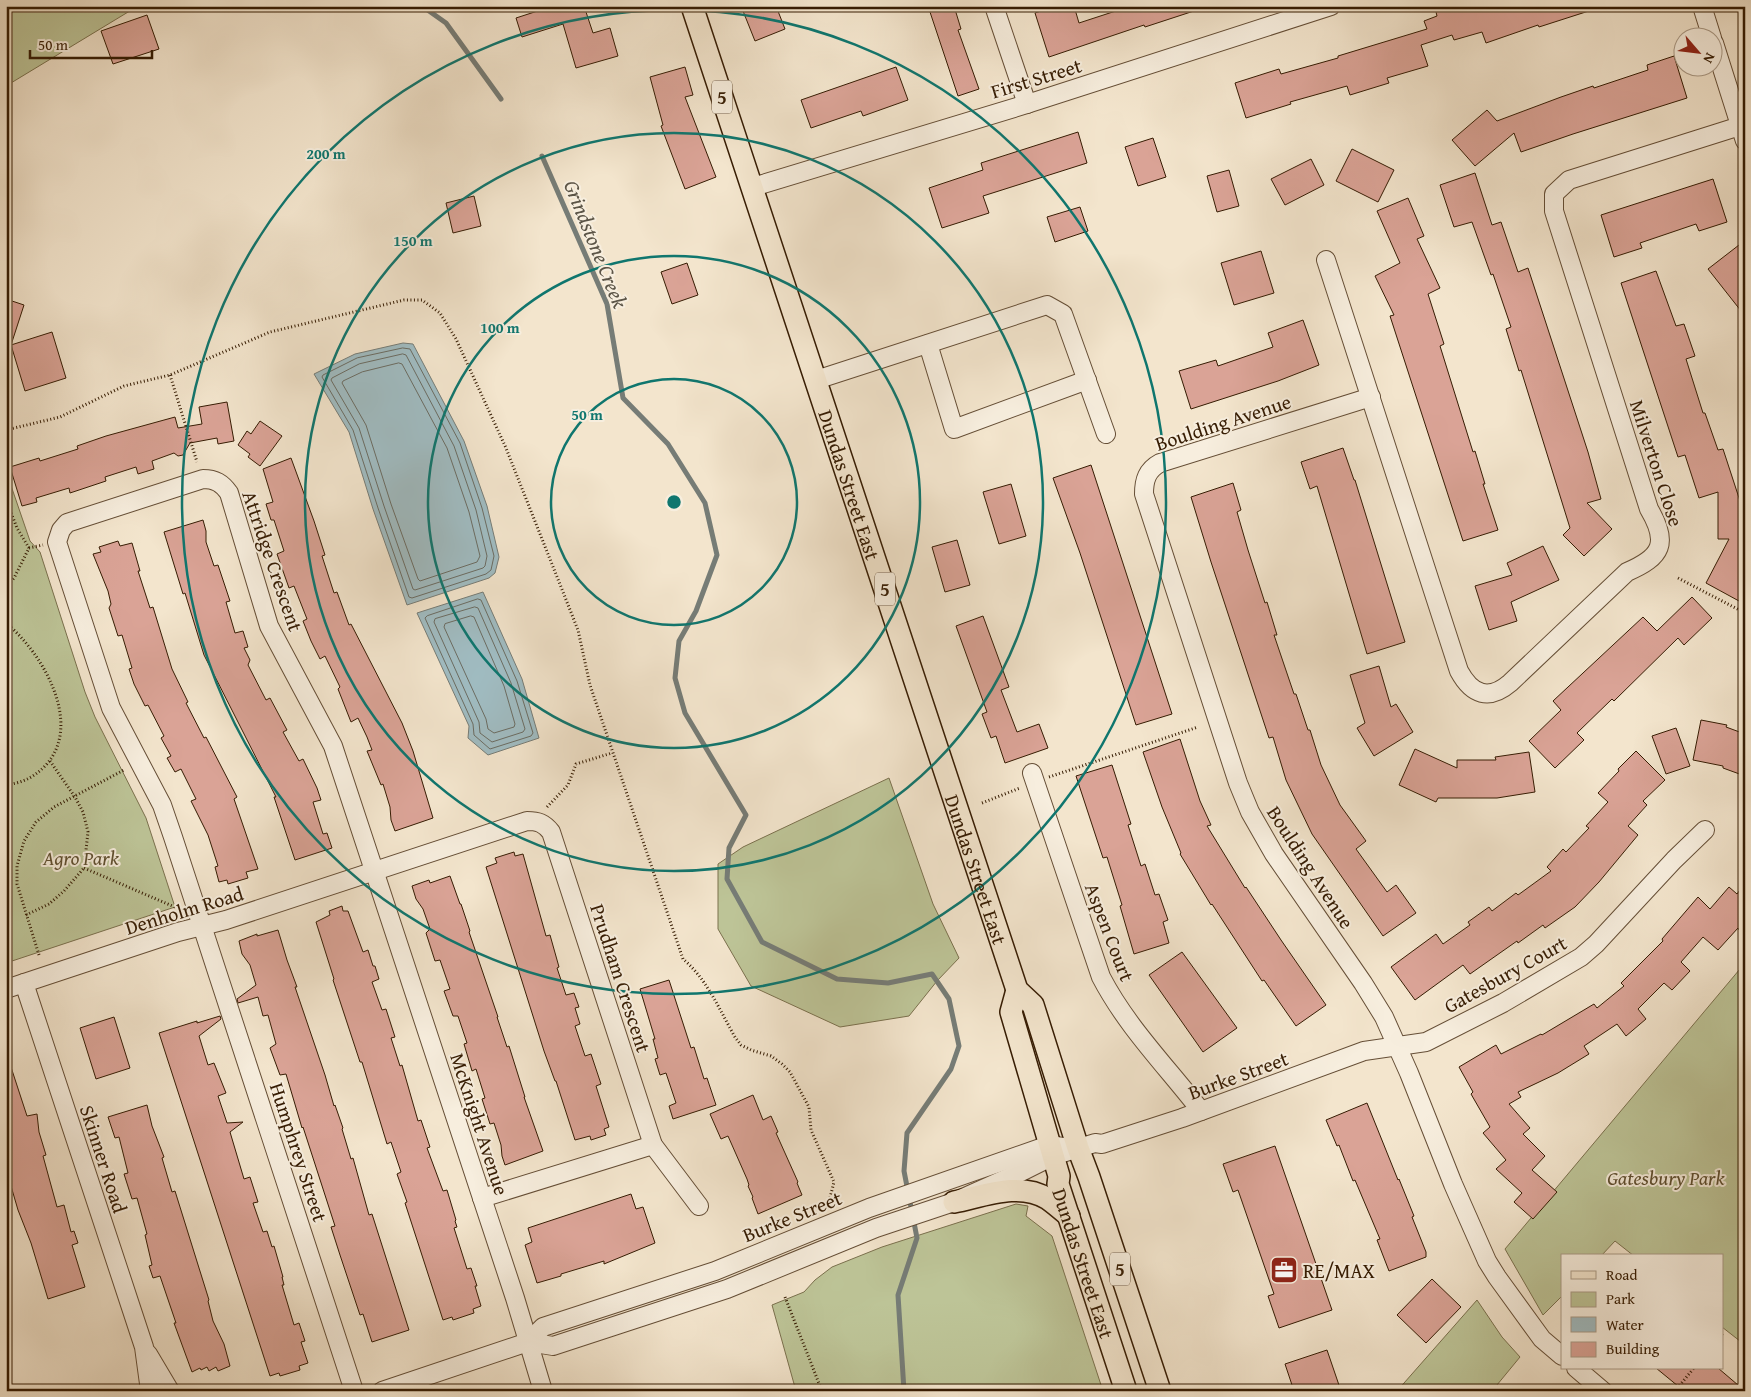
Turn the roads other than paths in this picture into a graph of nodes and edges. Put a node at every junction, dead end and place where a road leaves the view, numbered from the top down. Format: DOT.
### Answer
graph roads {
  1 [pos="692,6"];
  2 [pos="994,6"];
  3 [pos="1331,6"];
  4 [pos="1702,6"];
  5 [pos="1709,28"];
  6 [pos="1724,76"];
  7 [pos="1027,104"];
  8 [pos="1742,134"];
  9 [pos="753,187"];
  10 [pos="1326,260"];
  11 [pos="928,344"];
  12 [pos="816,380"];
  13 [pos="1087,380"];
  14 [pos="1371,397"];
  15 [pos="1106,434"];
  16 [pos="1033,777"];
  17 [pos="1705,830"];
  18 [pos="375,871"];
  19 [pos="203,927"];
  20 [pos="24,983"];
  21 [pos="6,989"];
  22 [pos="1017,990"];
  23 [pos="1397,1046"];
  24 [pos="1201,1111"];
  25 [pos="653,1145"];
  26 [pos="1087,1146"];
  27 [pos="1051,1151"];
  28 [pos="482,1198"];
  29 [pos="954,1202"];
  30 [pos="699,1206"];
  31 [pos="1069,1216"];
  32 [pos="528,1342"];
  33 [pos="144,1347"];
  34 [pos="1561,1355"];
  35 [pos="1578,1370"];
  36 [pos="150,1391"];
  37 [pos="170,1391"];
  38 [pos="354,1391"];
  39 [pos="382,1391"];
  40 [pos="543,1391"];
  41 [pos="1126,1391"];
  42 [pos="1160,1391"];
  43 [pos="1603,1391"];
  1 -- 9 [label="main road, Dundas Street East / 5"];
  2 -- 7 [label="street"];
  3 -- 7 [label="street, First Street"];
  4 -- 5 [label="street"];
  6 -- 8 [label="street"];
  7 -- 9 [label="street, First Street"];
  8 -- 14 [label="street, Milverton Close"];
  9 -- 12 [label="main road, Dundas Street East / 5"];
  10 -- 14 [label="street"];
  11 -- 12 [label="street"];
  11 -- 13 [label="street"];
  11 -- 13 [label="street"];
  12 -- 22 [label="main road, Dundas Street East / 5"];
  13 -- 15 [label="street"];
  14 -- 23 [label="street, Boulding Avenue"];
  16 -- 24 [label="street, Aspen Court"];
  17 -- 23 [label="street, Gatesbury Court"];
  18 -- 19 [label="street, Denholm Road"];
  18 -- 19 [label="street, Attridge Crescent"];
  18 -- 25 [label="street, Prudham Crescent"];
  18 -- 28 [label="street, McKnight Avenue"];
  19 -- 20 [label="street, Denholm Road"];
  19 -- 38 [label="street, Humphrey Street"];
  20 -- 21 [label="street, Denholm Road"];
  20 -- 33 [label="street, Skinner Road"];
  22 -- 26 [label="main road, Dundas Street East / 5"];
  22 -- 27 [label="main road, Dundas Street East / 5"];
  23 -- 24 [label="street, Burke Street"];
  23 -- 34 [label="street, Boulding Avenue"];
  24 -- 26 [label="street, Burke Street"];
  25 -- 28 [label="street"];
  25 -- 30 [label="street"];
  26 -- 27 [label="street, Burke Street"];
  26 -- 42 [label="main road, Dundas Street East / 5"];
  27 -- 29 [label="street, Burke Street"];
  27 -- 31 [label="main road, Dundas Street East / 5"];
  27 -- 32 [label="street, Burke Street"];
  28 -- 32 [label="street, McKnight Avenue"];
  29 -- 31 [label="main road"];
  29 -- 32 [label="street, Burke Street"];
  31 -- 41 [label="main road, Dundas Street East / 5"];
  32 -- 39 [label="street, Burke Street"];
  32 -- 40 [label="street, McKnight Avenue"];
  33 -- 36 [label="street, Skinner Road"];
  33 -- 37 [label="street, Skinner Road"];
  35 -- 43 [label="street"];
}
